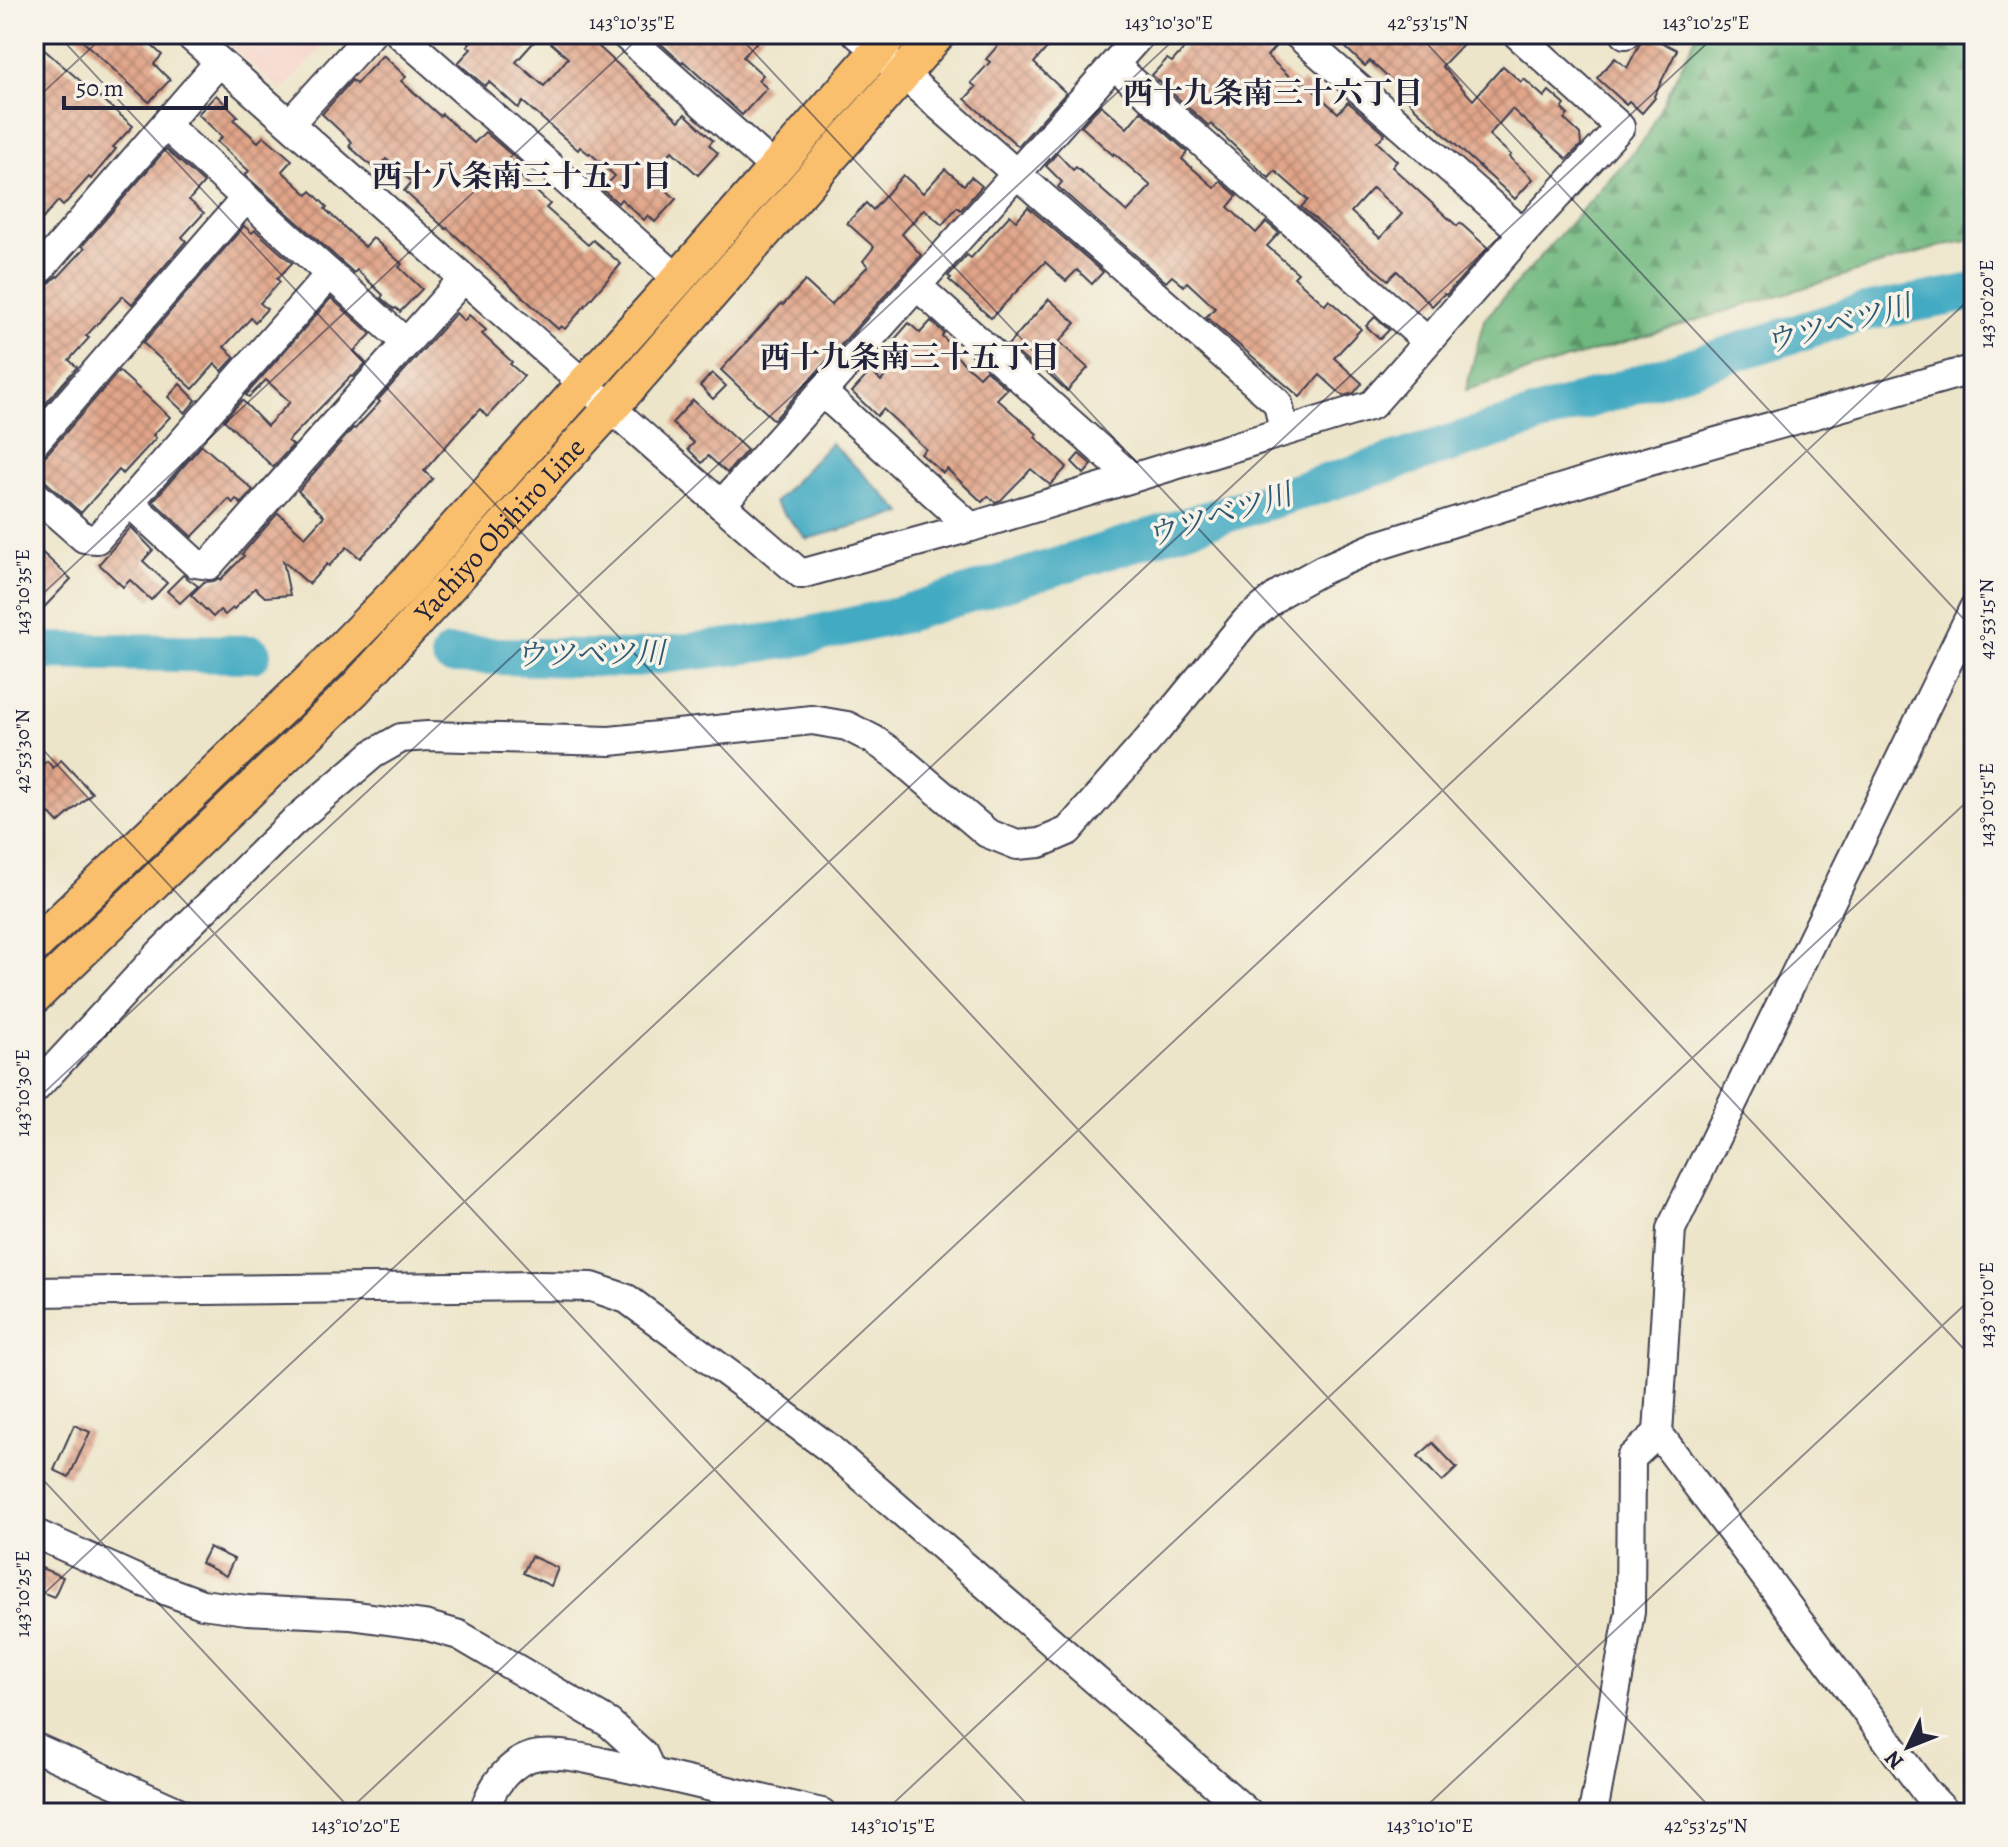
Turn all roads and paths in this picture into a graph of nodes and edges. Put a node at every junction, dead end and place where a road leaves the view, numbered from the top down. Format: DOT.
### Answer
graph roads {
  1 [pos="188,34"];
  2 [pos="371,34"];
  3 [pos="400,34"];
  4 [pos="624,34"];
  5 [pos="938,34"];
  6 [pos="1141,34"];
  7 [pos="1297,34"];
  8 [pos="1517,34"];
  9 [pos="875,40"];
  10 [pos="219,62"];
  11 [pos="1114,65"];
  12 [pos="902,74"];
  13 [pos="290,123"];
  14 [pos="165,125"];
  15 [pos="775,168"];
  16 [pos="1016,175"];
  17 [pos="246,198"];
  18 [pos="1523,233"];
  19 [pos="330,274"];
  20 [pos="34,276"];
  21 [pos="463,279"];
  22 [pos="678,279"];
  23 [pos="917,286"];
  24 [pos="1427,341"];
  25 [pos="406,343"];
  26 [pos="1974,369"];
  27 [pos="584,385"];
  28 [pos="822,392"];
  29 [pos="611,408"];
  30 [pos="1284,431"];
  31 [pos="34,443"];
  32 [pos="1131,477"];
  33 [pos="34,494"];
  34 [pos="130,503"];
  35 [pos="721,505"];
  36 [pos="971,527"];
  37 [pos="1974,608"];
  38 [pos="34,946"];
  39 [pos="34,997"];
  40 [pos="34,1090"];
  41 [pos="34,1292"];
  42 [pos="1658,1433"];
  43 [pos="34,1533"];
  44 [pos="34,1747"];
  45 [pos="652,1773"];
  46 [pos="181,1813"];
  47 [pos="484,1813"];
  48 [pos="822,1813"];
  49 [pos="1248,1813"];
  50 [pos="1593,1813"];
  51 [pos="1946,1813"];
  1 -- 10 [label="street"];
  2 -- 13 [label="street"];
  3 -- 22 [label="street"];
  4 -- 15 [label="street"];
  5 -- 12 [label="main road, Yachiyo Obihiro Line"];
  6 -- 11 [label="street"];
  7 -- 18 [label="street"];
  8 -- 18 [label="street"];
  9 -- 12 [label="street"];
  9 -- 15 [label="main road, Yachiyo Obihiro Line"];
  10 -- 13 [label="street"];
  10 -- 14 [label="street"];
  11 -- 16 [label="street"];
  11 -- 24 [label="street"];
  12 -- 16 [label="street"];
  12 -- 29 [label="main road, Yachiyo Obihiro Line"];
  13 -- 21 [label="street"];
  14 -- 17 [label="street"];
  14 -- 20 [label="street"];
  15 -- 22 [label="main road, Yachiyo Obihiro Line"];
  16 -- 23 [label="street"];
  16 -- 30 [label="street"];
  17 -- 19 [label="street"];
  17 -- 31 [label="street"];
  18 -- 24 [label="street"];
  19 -- 25 [label="street"];
  19 -- 34 [label="street"];
  21 -- 25 [label="street"];
  21 -- 27 [label="street"];
  22 -- 27 [label="main road, Yachiyo Obihiro Line"];
  23 -- 28 [label="street"];
  23 -- 32 [label="street"];
  24 -- 30 [label="street"];
  25 -- 34 [label="street"];
  26 -- 40 [label="street"];
  27 -- 29 [label="street"];
  27 -- 38 [label="main road, Yachiyo Obihiro Line"];
  28 -- 35 [label="street"];
  28 -- 36 [label="street"];
  29 -- 35 [label="street"];
  29 -- 39 [label="main road, Yachiyo Obihiro Line"];
  30 -- 32 [label="street"];
  32 -- 36 [label="street"];
  33 -- 34 [label="street"];
  35 -- 36 [label="street"];
  37 -- 42 [label="street"];
  41 -- 49 [label="street"];
  42 -- 50 [label="street"];
  42 -- 51 [label="street"];
  43 -- 45 [label="street"];
  44 -- 46 [label="street"];
  45 -- 47 [label="street"];
  45 -- 48 [label="street"];
}
